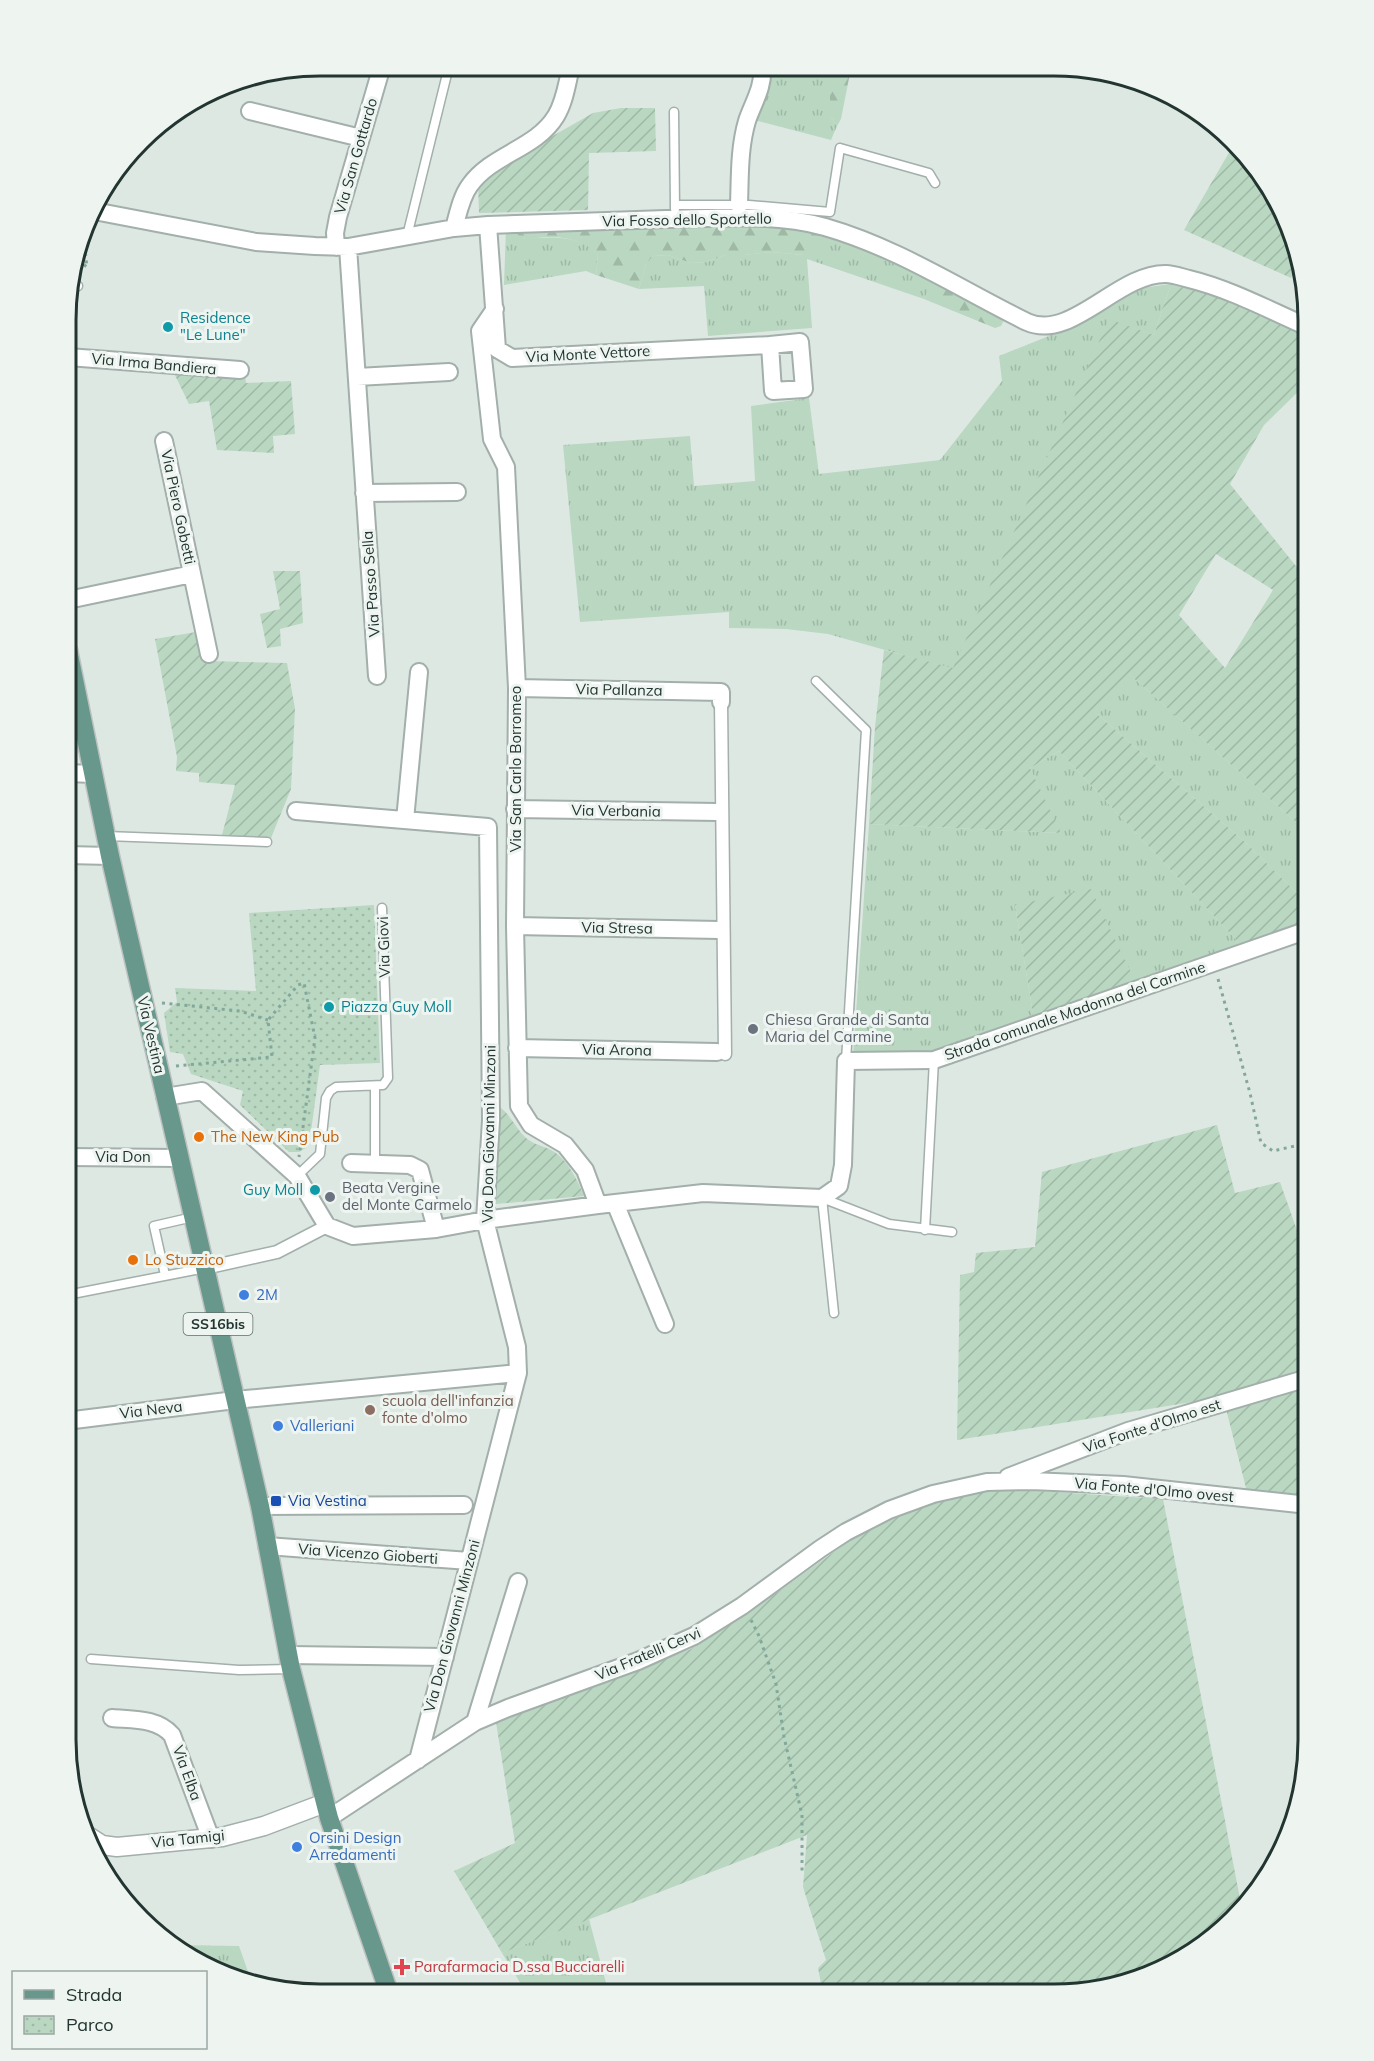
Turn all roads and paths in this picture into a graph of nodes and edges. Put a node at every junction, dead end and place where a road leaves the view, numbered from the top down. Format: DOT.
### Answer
graph roads {
  1 [pos="379,77"];
  2 [pos="445,77"];
  3 [pos="568,77"];
  4 [pos="761,77"];
  5 [pos="250,111"];
  6 [pos="675,112"];
  7 [pos="361,138"];
  8 [pos="935,183"];
  9 [pos="739,205"];
  10 [pos="675,212"];
  11 [pos="102,213"];
  12 [pos="488,225"];
  13 [pos="454,228"];
  14 [pos="407,237"];
  15 [pos="342,247"];
  16 [pos="86,255"];
  17 [pos="83,264"];
  18 [pos="495,309"];
  19 [pos="1298,323"];
  20 [pos="770,345"];
  21 [pos="76,358"];
  22 [pos="240,370"];
  23 [pos="449,372"];
  24 [pos="357,377"];
  25 [pos="164,441"];
  26 [pos="457,492"];
  27 [pos="364,493"];
  28 [pos="192,574"];
  29 [pos="76,598"];
  30 [pos="209,654"];
  31 [pos="419,672"];
  32 [pos="377,676"];
  33 [pos="816,681"];
  34 [pos="517,688"];
  35 [pos="76,690"];
  36 [pos="721,697"];
  37 [pos="76,773"];
  38 [pos="93,774"];
  39 [pos="515,809"];
  40 [pos="296,811"];
  41 [pos="720,812"];
  42 [pos="405,820"];
  43 [pos="106,836"];
  44 [pos="267,842"];
  45 [pos="76,855"];
  46 [pos="111,856"];
  47 [pos="382,908"];
  48 [pos="515,926"];
  49 [pos="721,930"];
  50 [pos="1298,933"];
  51 [pos="1213,963"];
  52 [pos="155,1001"];
  53 [pos="268,1020"];
  54 [pos="517,1048"];
  55 [pos="721,1053"];
  56 [pos="934,1060"];
  57 [pos="846,1061"];
  58 [pos="158,1066"];
  59 [pos="375,1086"];
  60 [pos="165,1097"];
  61 [pos="1298,1145"];
  62 [pos="76,1157"];
  63 [pos="178,1158"];
  64 [pos="351,1162"];
  65 [pos="375,1164"];
  66 [pos="299,1175"];
  67 [pos="822,1198"];
  68 [pos="607,1204"];
  69 [pos="193,1217"];
  70 [pos="485,1220"];
  71 [pos="327,1226"];
  72 [pos="436,1229"];
  73 [pos="925,1230"];
  74 [pos="952,1232"];
  75 [pos="205,1268"];
  76 [pos="165,1275"];
  77 [pos="76,1293"];
  78 [pos="834,1313"];
  79 [pos="666,1323"];
  80 [pos="518,1373"];
  81 [pos="1298,1381"];
  82 [pos="235,1400"];
  83 [pos="76,1420"];
  84 [pos="999,1481"];
  85 [pos="1298,1503"];
  86 [pos="464,1505"];
  87 [pos="260,1506"];
  88 [pos="267,1546"];
  89 [pos="469,1561"];
  90 [pos="518,1582"];
  91 [pos="742,1606"];
  92 [pos="445,1657"];
  93 [pos="91,1659"];
  94 [pos="290,1662"];
  95 [pos="112,1718"];
  96 [pos="475,1722"];
  97 [pos="418,1760"];
  98 [pos="327,1810"];
  99 [pos="211,1839"];
  100 [pos="100,1844"];
  101 [pos="802,1874"];
  102 [pos="386,1984"];
  1 -- 7 [label="street, Via San Gottardo"];
  2 -- 14 [label="lane"];
  3 -- 13 [label="street"];
  4 -- 9 [label="street"];
  5 -- 7 [label="street"];
  6 -- 10 [label="lane"];
  7 -- 15 [label="street, Via San Gottardo"];
  8 -- 9 [label="lane"];
  9 -- 10 [label="lane"];
  10 -- 12 [label="street, Via Fosso dello Sportello"];
  10 -- 19 [label="street, Via Fosso dello Sportello"];
  11 -- 15 [label="street, Via Fosso dello Sportello"];
  12 -- 13 [label="street, Via Fosso dello Sportello"];
  12 -- 18 [label="street, Via Monte Vettore"];
  13 -- 14 [label="street, Via Fosso dello Sportello"];
  14 -- 15 [label="street, Via Fosso dello Sportello"];
  15 -- 24 [label="street, Via Passo Sella"];
  16 -- 17 [label="path"];
  18 -- 20 [label="street, Via Monte Vettore"];
  18 -- 34 [label="street, Via San Carlo Borromeo"];
  21 -- 22 [label="street, Via Irma Bandiera"];
  23 -- 24 [label="street"];
  24 -- 27 [label="street, Via Passo Sella"];
  25 -- 28 [label="street, Via Piero Gobetti"];
  26 -- 27 [label="street"];
  27 -- 32 [label="street, Via Passo Sella"];
  28 -- 29 [label="street, Via Piero Gobetti"];
  28 -- 30 [label="street, Via Piero Gobetti"];
  31 -- 42 [label="street"];
  33 -- 57 [label="lane"];
  34 -- 36 [label="street, Via Pallanza"];
  34 -- 39 [label="street, Via San Carlo Borromeo"];
  35 -- 38 [label="main road, Via Vestina / SS16bis"];
  36 -- 41 [label="street"];
  37 -- 38 [label="street"];
  38 -- 43 [label="main road, Via Vestina / SS16bis"];
  39 -- 41 [label="street, Via Verbania"];
  39 -- 48 [label="street, Via San Carlo Borromeo"];
  40 -- 42 [label="street, Via Don Giovanni Minzoni"];
  41 -- 49 [label="street"];
  42 -- 70 [label="street, Via Don Giovanni Minzoni"];
  43 -- 44 [label="lane"];
  43 -- 46 [label="main road, Via Vestina / SS16bis"];
  45 -- 46 [label="street"];
  46 -- 58 [label="main road, Via Vestina / SS16bis"];
  47 -- 59 [label="lane, Via Giovi"];
  48 -- 49 [label="street, Via Stresa"];
  48 -- 54 [label="street, Via San Carlo Borromeo"];
  49 -- 55 [label="street"];
  50 -- 51 [label="street, Strada comunale Madonna del Carmine"];
  51 -- 56 [label="street, Strada comunale Madonna del Carmine"];
  51 -- 61 [label="path"];
  52 -- 53 [label="path"];
  53 -- 58 [label="path"];
  53 -- 66 [label="path"];
  54 -- 55 [label="street, Via Arona"];
  54 -- 68 [label="street, Via San Carlo Borromeo"];
  56 -- 57 [label="street, Strada comunale Madonna del Carmine"];
  56 -- 73 [label="lane"];
  57 -- 67 [label="street"];
  58 -- 60 [label="main road, Via Vestina / SS16bis"];
  59 -- 65 [label="lane"];
  59 -- 66 [label="lane"];
  60 -- 63 [label="main road, Via Vestina / SS16bis"];
  60 -- 66 [label="street"];
  62 -- 63 [label="street, Via Don"];
  63 -- 69 [label="main road, Via Vestina / SS16bis"];
  64 -- 65 [label="street"];
  65 -- 72 [label="street"];
  66 -- 71 [label="street"];
  67 -- 68 [label="street"];
  67 -- 73 [label="lane"];
  67 -- 78 [label="lane"];
  68 -- 70 [label="street"];
  68 -- 79 [label="street, Via San Carlo Borromeo"];
  69 -- 75 [label="main road, Via Vestina / SS16bis"];
  69 -- 76 [label="lane"];
  70 -- 72 [label="street"];
  70 -- 80 [label="street, Via Don Giovanni Minzoni"];
  71 -- 72 [label="street"];
  71 -- 75 [label="street"];
  73 -- 74 [label="lane"];
  75 -- 76 [label="lane"];
  75 -- 82 [label="main road, Via Vestina / SS16bis"];
  76 -- 77 [label="lane"];
  80 -- 82 [label="street, Via Neva"];
  80 -- 89 [label="street, Via Don Giovanni Minzoni"];
  81 -- 84 [label="street, Via Fonte d'Olmo est"];
  82 -- 83 [label="street, Via Neva"];
  82 -- 87 [label="main road, Via Vestina / SS16bis"];
  84 -- 85 [label="street, Via Fonte d'Olmo ovest"];
  84 -- 91 [label="street, Via Fratelli Cervi"];
  86 -- 87 [label="street"];
  87 -- 88 [label="main road, Via Vestina / SS16bis"];
  88 -- 89 [label="street, Via Vicenzo Gioberti"];
  88 -- 94 [label="main road, Via Vestina / SS16bis"];
  89 -- 92 [label="street, Via Don Giovanni Minzoni"];
  90 -- 96 [label="street"];
  91 -- 96 [label="street, Via Fratelli Cervi"];
  91 -- 101 [label="path"];
  92 -- 94 [label="street"];
  92 -- 97 [label="street, Via Don Giovanni Minzoni"];
  93 -- 94 [label="lane"];
  94 -- 98 [label="main road, Via Vestina / SS16bis"];
  95 -- 99 [label="street, Via Elba"];
  96 -- 97 [label="street, Via Fratelli Cervi"];
  97 -- 98 [label="street, Via Fratelli Cervi"];
  98 -- 99 [label="street, Via Tamigi"];
  98 -- 102 [label="main road, Via Vestina / SS16bis"];
  99 -- 100 [label="street, Via Tamigi"];
}
